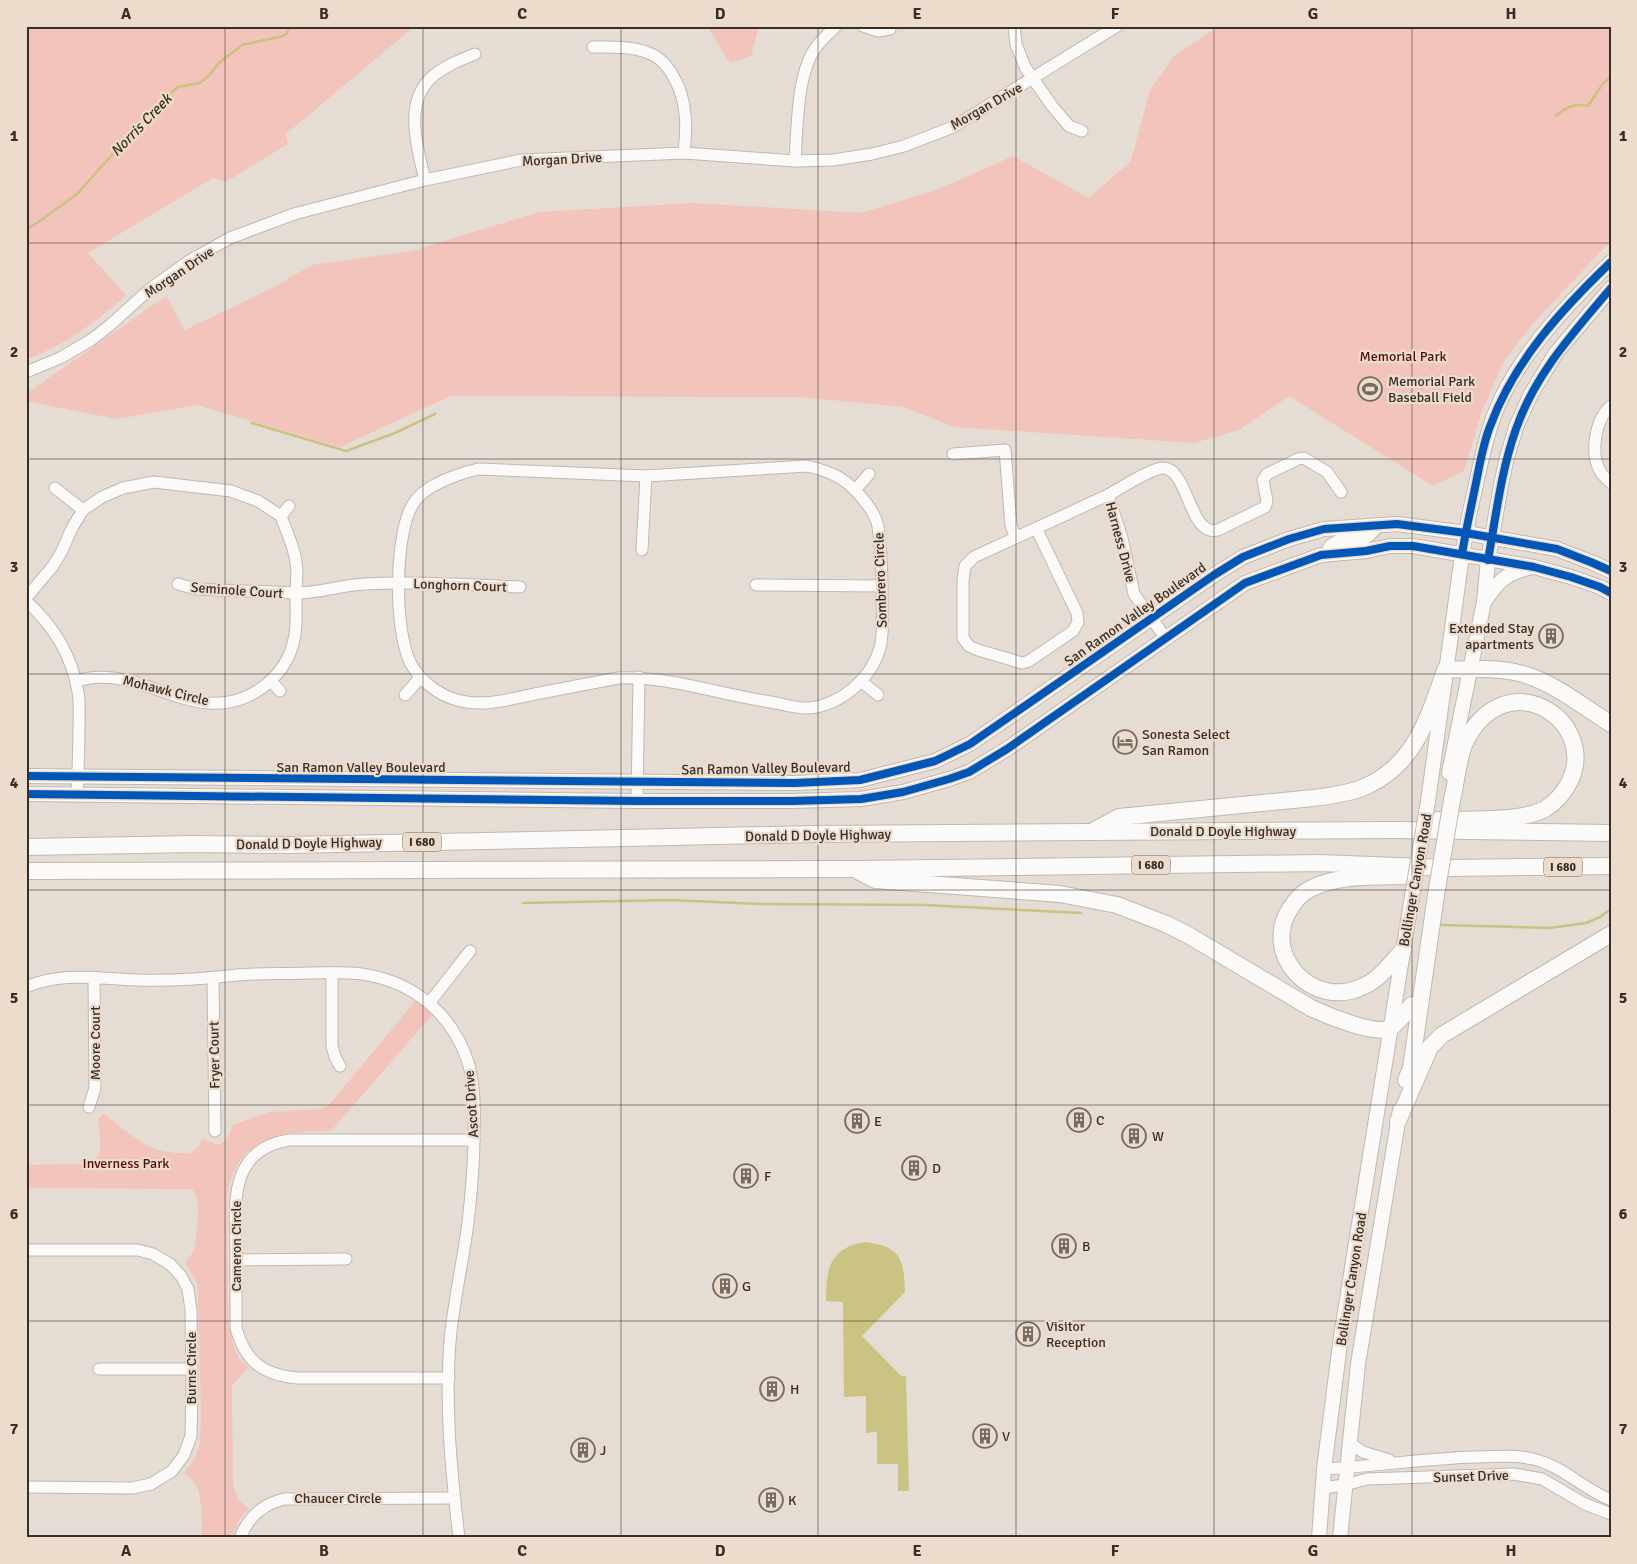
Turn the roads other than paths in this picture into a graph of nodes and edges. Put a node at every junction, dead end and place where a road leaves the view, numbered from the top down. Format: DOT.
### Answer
graph roads {
  1 [pos="836,26"];
  2 [pos="863,26"];
  3 [pos="1014,26"];
  4 [pos="1117,26"];
  5 [pos="890,29"];
  6 [pos="593,47"];
  7 [pos="475,54"];
  8 [pos="1033,79"];
  9 [pos="1082,131"];
  10 [pos="684,153"];
  11 [pos="795,161"];
  12 [pos="425,180"];
  13 [pos="1610,264"];
  14 [pos="1611,288"];
  15 [pos="26,372"];
  16 [pos="1611,406"];
  17 [pos="953,454"];
  18 [pos="869,474"];
  19 [pos="646,476"];
  20 [pos="1611,482"];
  21 [pos="55,488"];
  22 [pos="856,489"];
  23 [pos="1341,492"];
  24 [pos="1108,495"];
  25 [pos="403,496"];
  26 [pos="413,503"];
  27 [pos="289,506"];
  28 [pos="83,510"];
  29 [pos="281,516"];
  30 [pos="1377,526"];
  31 [pos="1036,528"];
  32 [pos="1466,533"];
  33 [pos="1015,536"];
  34 [pos="1492,538"];
  35 [pos="642,550"];
  36 [pos="1330,554"];
  37 [pos="1462,554"];
  38 [pos="1488,560"];
  39 [pos="1534,567"];
  40 [pos="1611,571"];
  41 [pos="399,583"];
  42 [pos="178,584"];
  43 [pos="756,586"];
  44 [pos="882,586"];
  45 [pos="520,587"];
  46 [pos="296,593"];
  47 [pos="1611,593"];
  48 [pos="26,599"];
  49 [pos="1484,602"];
  50 [pos="1151,618"];
  51 [pos="1165,638"];
  52 [pos="1470,668"];
  53 [pos="1445,670"];
  54 [pos="639,677"];
  55 [pos="420,678"];
  56 [pos="76,681"];
  57 [pos="271,681"];
  58 [pos="861,681"];
  59 [pos="280,692"];
  60 [pos="878,694"];
  61 [pos="405,695"];
  62 [pos="1611,724"];
  63 [pos="26,776"];
  64 [pos="78,777"];
  65 [pos="637,781"];
  66 [pos="26,794"];
  67 [pos="77,795"];
  68 [pos="1448,800"];
  69 [pos="637,801"];
  70 [pos="1394,830"];
  71 [pos="1091,832"];
  72 [pos="1611,834"];
  73 [pos="26,847"];
  74 [pos="1611,866"];
  75 [pos="1448,868"];
  76 [pos="854,869"];
  77 [pos="26,871"];
  78 [pos="1432,895"];
  79 [pos="1611,934"];
  80 [pos="1403,950"];
  81 [pos="470,951"];
  82 [pos="332,973"];
  83 [pos="94,977"];
  84 [pos="213,978"];
  85 [pos="26,987"];
  86 [pos="430,1002"];
  87 [pos="1412,1005"];
  88 [pos="1391,1028"];
  89 [pos="340,1066"];
  90 [pos="1404,1084"];
  91 [pos="88,1107"];
  92 [pos="1398,1121"];
  93 [pos="215,1131"];
  94 [pos="474,1140"];
  95 [pos="26,1250"];
  96 [pos="346,1259"];
  97 [pos="236,1260"];
  98 [pos="99,1369"];
  99 [pos="192,1369"];
  100 [pos="448,1378"];
  101 [pos="1350,1442"];
  102 [pos="1398,1463"];
  103 [pos="1347,1467"];
  104 [pos="1324,1469"];
  105 [pos="1345,1485"];
  106 [pos="26,1487"];
  107 [pos="1322,1488"];
  108 [pos="454,1498"];
  109 [pos="1611,1500"];
  110 [pos="1611,1514"];
  111 [pos="240,1538"];
  112 [pos="460,1538"];
  113 [pos="1319,1538"];
  114 [pos="1340,1538"];
  1 -- 11 [label="street"];
  2 -- 5 [label="street"];
  3 -- 8 [label="street"];
  4 -- 8 [label="street, Morgan Drive"];
  6 -- 10 [label="street"];
  7 -- 12 [label="street"];
  8 -- 9 [label="street"];
  8 -- 11 [label="street, Morgan Drive"];
  10 -- 11 [label="street, Morgan Drive"];
  10 -- 12 [label="street, Morgan Drive"];
  12 -- 15 [label="street, Morgan Drive"];
  13 -- 32 [label="main road, Bollinger Canyon Road"];
  14 -- 34 [label="main road, Bollinger Canyon Road"];
  16 -- 20 [label="street"];
  17 -- 33 [label="street"];
  18 -- 22 [label="street"];
  19 -- 22 [label="street, Sombrero Circle"];
  19 -- 26 [label="street, Sombrero Circle"];
  19 -- 35 [label="street"];
  21 -- 28 [label="street"];
  22 -- 44 [label="street, Sombrero Circle"];
  23 -- 24 [label="street, Harness Drive"];
  24 -- 31 [label="street"];
  24 -- 50 [label="street, Harness Drive"];
  25 -- 26 [label="street"];
  26 -- 41 [label="street, Sombrero Circle"];
  27 -- 29 [label="street"];
  28 -- 29 [label="street"];
  28 -- 48 [label="street"];
  29 -- 46 [label="street, Mohawk Circle"];
  30 -- 32 [label="main road, San Ramon Valley Boulevard"];
  30 -- 36 [label="main road"];
  30 -- 50 [label="main road, San Ramon Valley Boulevard"];
  31 -- 33 [label="street"];
  31 -- 33 [label="street"];
  32 -- 34 [label="main road, San Ramon Valley Boulevard"];
  32 -- 37 [label="main road, Bollinger Canyon Road"];
  34 -- 38 [label="main road, Bollinger Canyon Road"];
  34 -- 40 [label="main road, San Ramon Valley Boulevard"];
  36 -- 37 [label="main road"];
  36 -- 51 [label="main road"];
  37 -- 38 [label="main road"];
  37 -- 53 [label="main road, Bollinger Canyon Road"];
  38 -- 39 [label="main road"];
  38 -- 49 [label="main road, Bollinger Canyon Road"];
  39 -- 47 [label="main road"];
  39 -- 49 [label="main road"];
  41 -- 45 [label="street, Longhorn Court"];
  41 -- 46 [label="street, Longhorn Court"];
  41 -- 55 [label="street, Sombrero Circle"];
  42 -- 46 [label="street, Seminole Court"];
  43 -- 44 [label="street"];
  44 -- 58 [label="street, Sombrero Circle"];
  46 -- 57 [label="street, Mohawk Circle"];
  48 -- 56 [label="street"];
  49 -- 52 [label="main road, Bollinger Canyon Road"];
  50 -- 51 [label="street, Harness Drive"];
  50 -- 65 [label="main road, San Ramon Valley Boulevard"];
  51 -- 69 [label="main road"];
  52 -- 53 [label="highway"];
  52 -- 62 [label="highway"];
  52 -- 68 [label="main road, Bollinger Canyon Road"];
  53 -- 71 [label="highway"];
  53 -- 80 [label="main road, Bollinger Canyon Road, bridge"];
  54 -- 55 [label="street, Sombrero Circle"];
  54 -- 58 [label="street, Sombrero Circle"];
  54 -- 65 [label="street"];
  55 -- 61 [label="street"];
  56 -- 57 [label="street, Mohawk Circle"];
  56 -- 64 [label="street"];
  57 -- 59 [label="street"];
  58 -- 60 [label="street"];
  63 -- 64 [label="main road, San Ramon Valley Boulevard"];
  64 -- 65 [label="main road, San Ramon Valley Boulevard"];
  64 -- 67 [label="street"];
  65 -- 69 [label="street"];
  66 -- 67 [label="main road"];
  67 -- 69 [label="main road"];
  68 -- 70 [label="highway"];
  68 -- 78 [label="highway, bridge"];
  70 -- 71 [label="highway, Donald D Doyle Highway / I 680"];
  70 -- 72 [label="highway, Donald D Doyle Highway / I 680"];
  71 -- 73 [label="highway, Donald D Doyle Highway / I 680"];
  74 -- 75 [label="highway, Donald D Doyle Highway / I 680"];
  75 -- 76 [label="highway, Donald D Doyle Highway / I 680"];
  75 -- 80 [label="highway"];
  76 -- 77 [label="highway, Donald D Doyle Highway / I 680"];
  76 -- 88 [label="highway"];
  78 -- 87 [label="main road, Bollinger Canyon Road"];
  78 -- 90 [label="highway"];
  79 -- 92 [label="highway"];
  80 -- 88 [label="main road, Bollinger Canyon Road"];
  81 -- 86 [label="street"];
  82 -- 84 [label="street, Ascot Drive"];
  82 -- 86 [label="street, Ascot Drive"];
  82 -- 89 [label="street"];
  83 -- 84 [label="street, Ascot Drive"];
  83 -- 85 [label="street, Ascot Drive"];
  83 -- 91 [label="street, Moore Court"];
  84 -- 93 [label="street, Fryer Court"];
  86 -- 94 [label="street, Ascot Drive"];
  87 -- 88 [label="highway"];
  87 -- 90 [label="main road, Bollinger Canyon Road"];
  88 -- 104 [label="main road, Bollinger Canyon Road"];
  90 -- 92 [label="main road, Bollinger Canyon Road"];
  92 -- 101 [label="main road, Bollinger Canyon Road"];
  94 -- 97 [label="street, Cameron Circle"];
  94 -- 100 [label="street, Ascot Drive"];
  95 -- 99 [label="street, Burns Circle"];
  96 -- 97 [label="street"];
  97 -- 100 [label="street, Cameron Circle"];
  98 -- 99 [label="street"];
  99 -- 106 [label="street, Burns Circle"];
  100 -- 108 [label="street, Ascot Drive"];
  101 -- 102 [label="street, Sunset Drive"];
  101 -- 103 [label="main road, Bollinger Canyon Road"];
  102 -- 103 [label="street, Sunset Drive"];
  102 -- 109 [label="street, Sunset Drive"];
  103 -- 104 [label="street, Sunset Drive"];
  103 -- 105 [label="main road, Bollinger Canyon Road"];
  104 -- 107 [label="main road, Bollinger Canyon Road"];
  105 -- 107 [label="street, Sunset Drive"];
  105 -- 110 [label="street, Sunset Drive"];
  105 -- 114 [label="main road, Bollinger Canyon Road"];
  107 -- 113 [label="main road, Bollinger Canyon Road"];
  108 -- 111 [label="street, Chaucer Circle"];
  108 -- 112 [label="street, Ascot Drive"];
}
